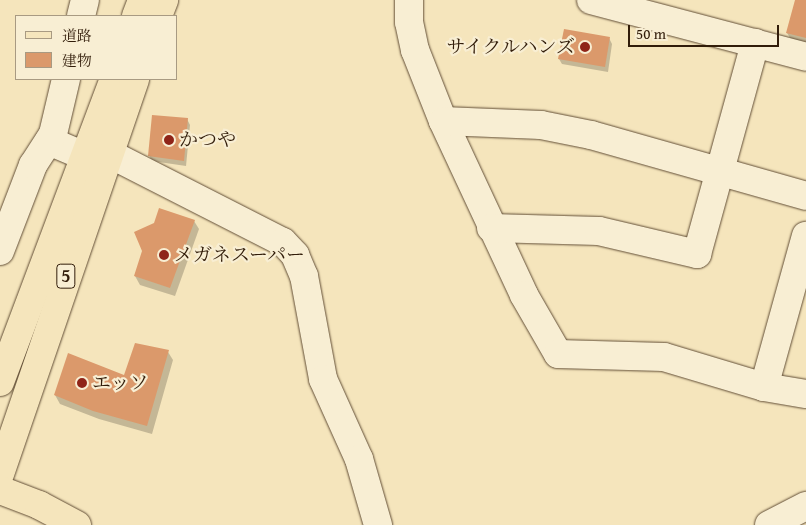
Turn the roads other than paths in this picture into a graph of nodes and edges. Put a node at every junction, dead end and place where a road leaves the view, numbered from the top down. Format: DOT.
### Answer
graph roads {
  1 [pos="85,0"];
  2 [pos="142,0"];
  3 [pos="164,0"];
  4 [pos="409,0"];
  5 [pos="592,0"];
  6 [pos="81,15"];
  7 [pos="136,15"];
  8 [pos="158,15"];
  9 [pos="755,43"];
  10 [pos="806,57"];
  11 [pos="66,80"];
  12 [pos="114,80"];
  13 [pos="134,80"];
  14 [pos="443,121"];
  15 [pos="49,141"];
  16 [pos="96,155"];
  17 [pos="719,173"];
  18 [pos="806,196"];
  19 [pos="491,228"];
  20 [pos="806,236"];
  21 [pos="0,251"];
  22 [pos="0,382"];
  23 [pos="764,387"];
  24 [pos="806,394"];
  25 [pos="0,474"];
  26 [pos="0,490"];
  27 [pos="806,506"];
  28 [pos="76,525"];
  29 [pos="378,525"];
  30 [pos="769,525"];
  1 -- 6 [label="street"];
  2 -- 7 [label="main road"];
  3 -- 8 [label="main road"];
  4 -- 14 [label="street"];
  5 -- 9 [label="street"];
  9 -- 10 [label="street"];
  9 -- 17 [label="street"];
  11 -- 15 [label="street"];
  12 -- 16 [label="main road, 5"];
  13 -- 16 [label="main road, 5"];
  14 -- 17 [label="street"];
  14 -- 19 [label="street"];
  15 -- 16 [label="street"];
  15 -- 21 [label="street"];
  16 -- 22 [label="main road, 5"];
  16 -- 25 [label="main road, 5"];
  16 -- 29 [label="street"];
  17 -- 18 [label="street"];
  17 -- 19 [label="street"];
  19 -- 23 [label="street"];
  20 -- 23 [label="street"];
  23 -- 24 [label="street"];
  26 -- 28 [label="main road"];
  27 -- 30 [label="street"];
}
